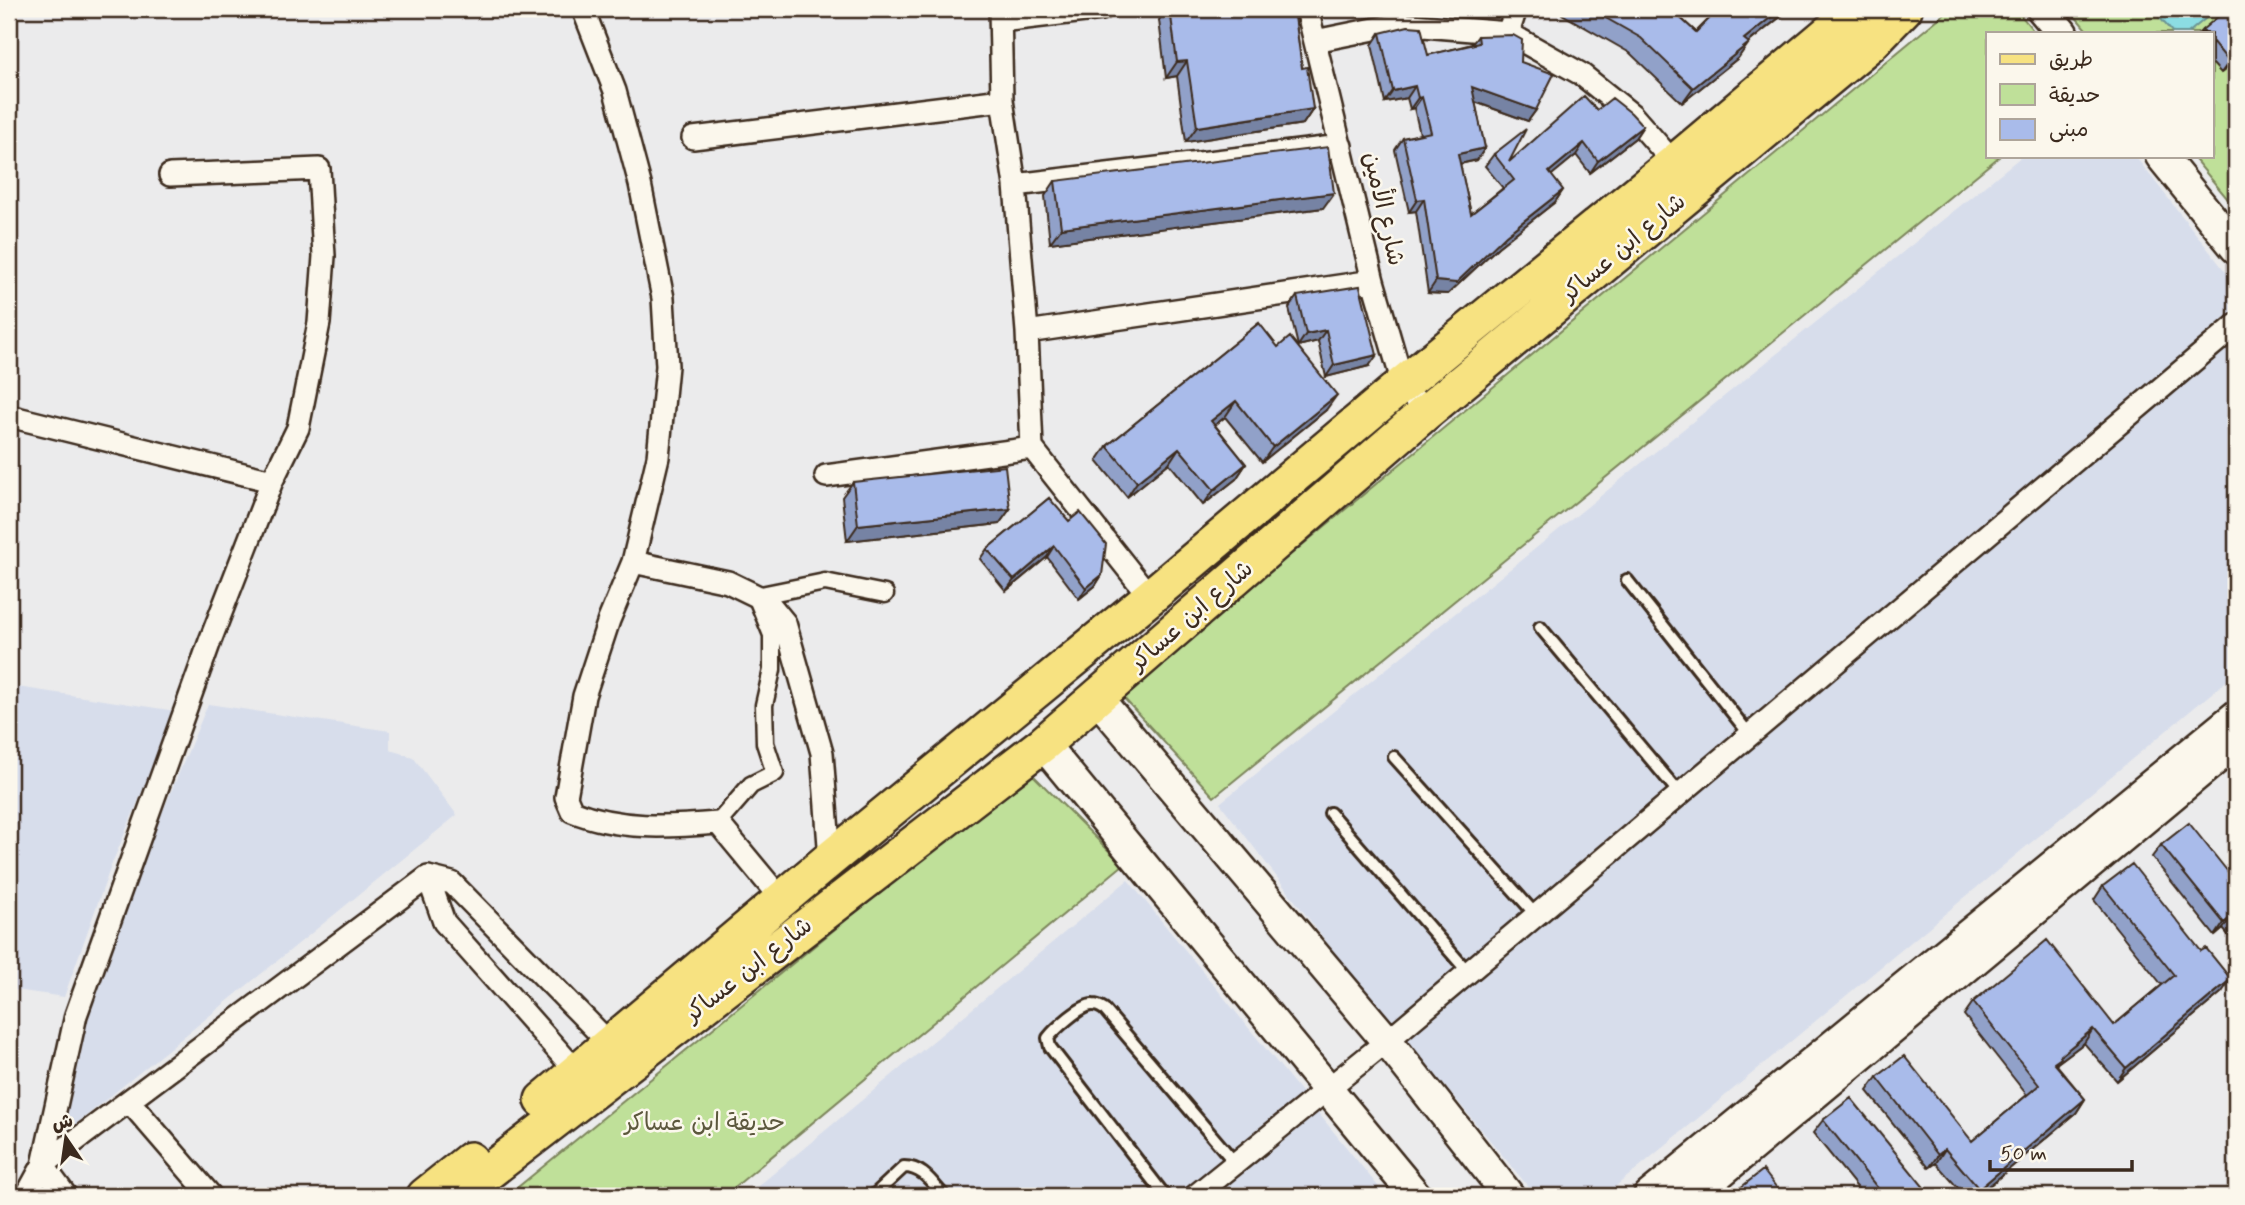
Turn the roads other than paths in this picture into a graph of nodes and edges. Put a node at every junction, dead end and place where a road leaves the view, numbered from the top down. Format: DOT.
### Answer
graph roads {
  1 [pos="583,9"];
  2 [pos="1102,9"];
  3 [pos="1307,9"];
  4 [pos="1516,9"];
  5 [pos="1857,9"];
  6 [pos="1904,9"];
  7 [pos="2042,9"];
  8 [pos="1001,15"];
  9 [pos="2061,32"];
  10 [pos="1508,33"];
  11 [pos="1315,41"];
  12 [pos="1002,100"];
  13 [pos="693,138"];
  14 [pos="1341,146"];
  15 [pos="2163,158"];
  16 [pos="1674,163"];
  17 [pos="170,175"];
  18 [pos="1015,185"];
  19 [pos="2236,248"];
  20 [pos="1373,281"];
  21 [pos="2236,325"];
  22 [pos="1027,332"];
  23 [pos="1402,384"];
  24 [pos="1425,413"];
  25 [pos="9,416"];
  26 [pos="1032,448"];
  27 [pos="826,476"];
  28 [pos="272,481"];
  29 [pos="633,562"];
  30 [pos="1627,580"];
  31 [pos="885,594"];
  32 [pos="756,596"];
  33 [pos="1150,597"];
  34 [pos="1540,627"];
  35 [pos="1097,698"];
  36 [pos="2236,716"];
  37 [pos="1750,735"];
  38 [pos="2236,742"];
  39 [pos="1043,744"];
  40 [pos="1394,757"];
  41 [pos="1680,794"];
  42 [pos="1330,813"];
  43 [pos="718,823"];
  44 [pos="830,859"];
  45 [pos="428,877"];
  46 [pos="781,900"];
  47 [pos="1536,915"];
  48 [pos="1468,972"];
  49 [pos="1387,1041"];
  50 [pos="610,1044"];
  51 [pos="577,1072"];
  52 [pos="1328,1089"];
  53 [pos="129,1101"];
  54 [pos="1236,1164"];
  55 [pos="43,1165"];
  56 [pos="26,1196"];
  57 [pos="66,1196"];
  58 [pos="211,1196"];
  59 [pos="425,1196"];
  60 [pos="457,1196"];
  61 [pos="873,1196"];
  62 [pos="944,1196"];
  63 [pos="1165,1196"];
  64 [pos="1195,1196"];
  65 [pos="1416,1196"];
  66 [pos="1509,1196"];
  67 [pos="1649,1196"];
  68 [pos="1692,1196"];
  1 -- 29 [label="street"];
  2 -- 8 [label="street"];
  3 -- 11 [label="street, شارع الأمين"];
  4 -- 10 [label="street"];
  5 -- 16 [label="main road, شارع ابن عساكر"];
  6 -- 24 [label="main road, شارع ابن عساكر"];
  7 -- 9 [label="main road"];
  8 -- 12 [label="street"];
  10 -- 11 [label="street"];
  10 -- 16 [label="street"];
  11 -- 14 [label="street, شارع الأمين"];
  12 -- 13 [label="street"];
  12 -- 18 [label="street"];
  14 -- 18 [label="street"];
  14 -- 20 [label="street, شارع الأمين"];
  15 -- 19 [label="main road"];
  16 -- 23 [label="main road, شارع ابن عساكر"];
  17 -- 28 [label="street"];
  18 -- 22 [label="street"];
  20 -- 22 [label="street"];
  20 -- 23 [label="street, شارع الأمين"];
  21 -- 37 [label="street"];
  22 -- 26 [label="street"];
  23 -- 24 [label="street, شارع الأمين"];
  23 -- 33 [label="main road, شارع ابن عساكر"];
  24 -- 35 [label="main road, شارع ابن عساكر"];
  25 -- 28 [label="street"];
  26 -- 27 [label="street"];
  26 -- 33 [label="street"];
  28 -- 55 [label="street"];
  29 -- 32 [label="street"];
  29 -- 43 [label="street"];
  30 -- 37 [label="lane"];
  31 -- 32 [label="street"];
  32 -- 43 [label="street"];
  32 -- 44 [label="street"];
  33 -- 44 [label="main road, شارع ابن عساكر"];
  34 -- 41 [label="lane"];
  35 -- 39 [label="main road, شارع ابن عساكر"];
  35 -- 49 [label="main road"];
  36 -- 67 [label="main road"];
  37 -- 41 [label="street"];
  38 -- 68 [label="main road"];
  39 -- 52 [label="main road"];
  39 -- 60 [label="main road, شارع ابن عساكر"];
  40 -- 47 [label="lane"];
  41 -- 47 [label="street"];
  42 -- 48 [label="lane"];
  43 -- 46 [label="street"];
  44 -- 46 [label="main road, شارع ابن عساكر"];
  45 -- 50 [label="street"];
  45 -- 51 [label="street"];
  45 -- 53 [label="street"];
  46 -- 50 [label="main road, شارع ابن عساكر"];
  47 -- 48 [label="street"];
  48 -- 49 [label="street"];
  49 -- 52 [label="street"];
  49 -- 66 [label="main road"];
  50 -- 51 [label="main road, شارع ابن عساكر"];
  51 -- 59 [label="main road, شارع ابن عساكر"];
  52 -- 54 [label="street"];
  52 -- 65 [label="main road"];
  53 -- 55 [label="street"];
  53 -- 58 [label="street"];
  54 -- 63 [label="lane"];
  54 -- 64 [label="street"];
  55 -- 56 [label="street"];
  55 -- 57 [label="street"];
  61 -- 62 [label="lane"];
}
